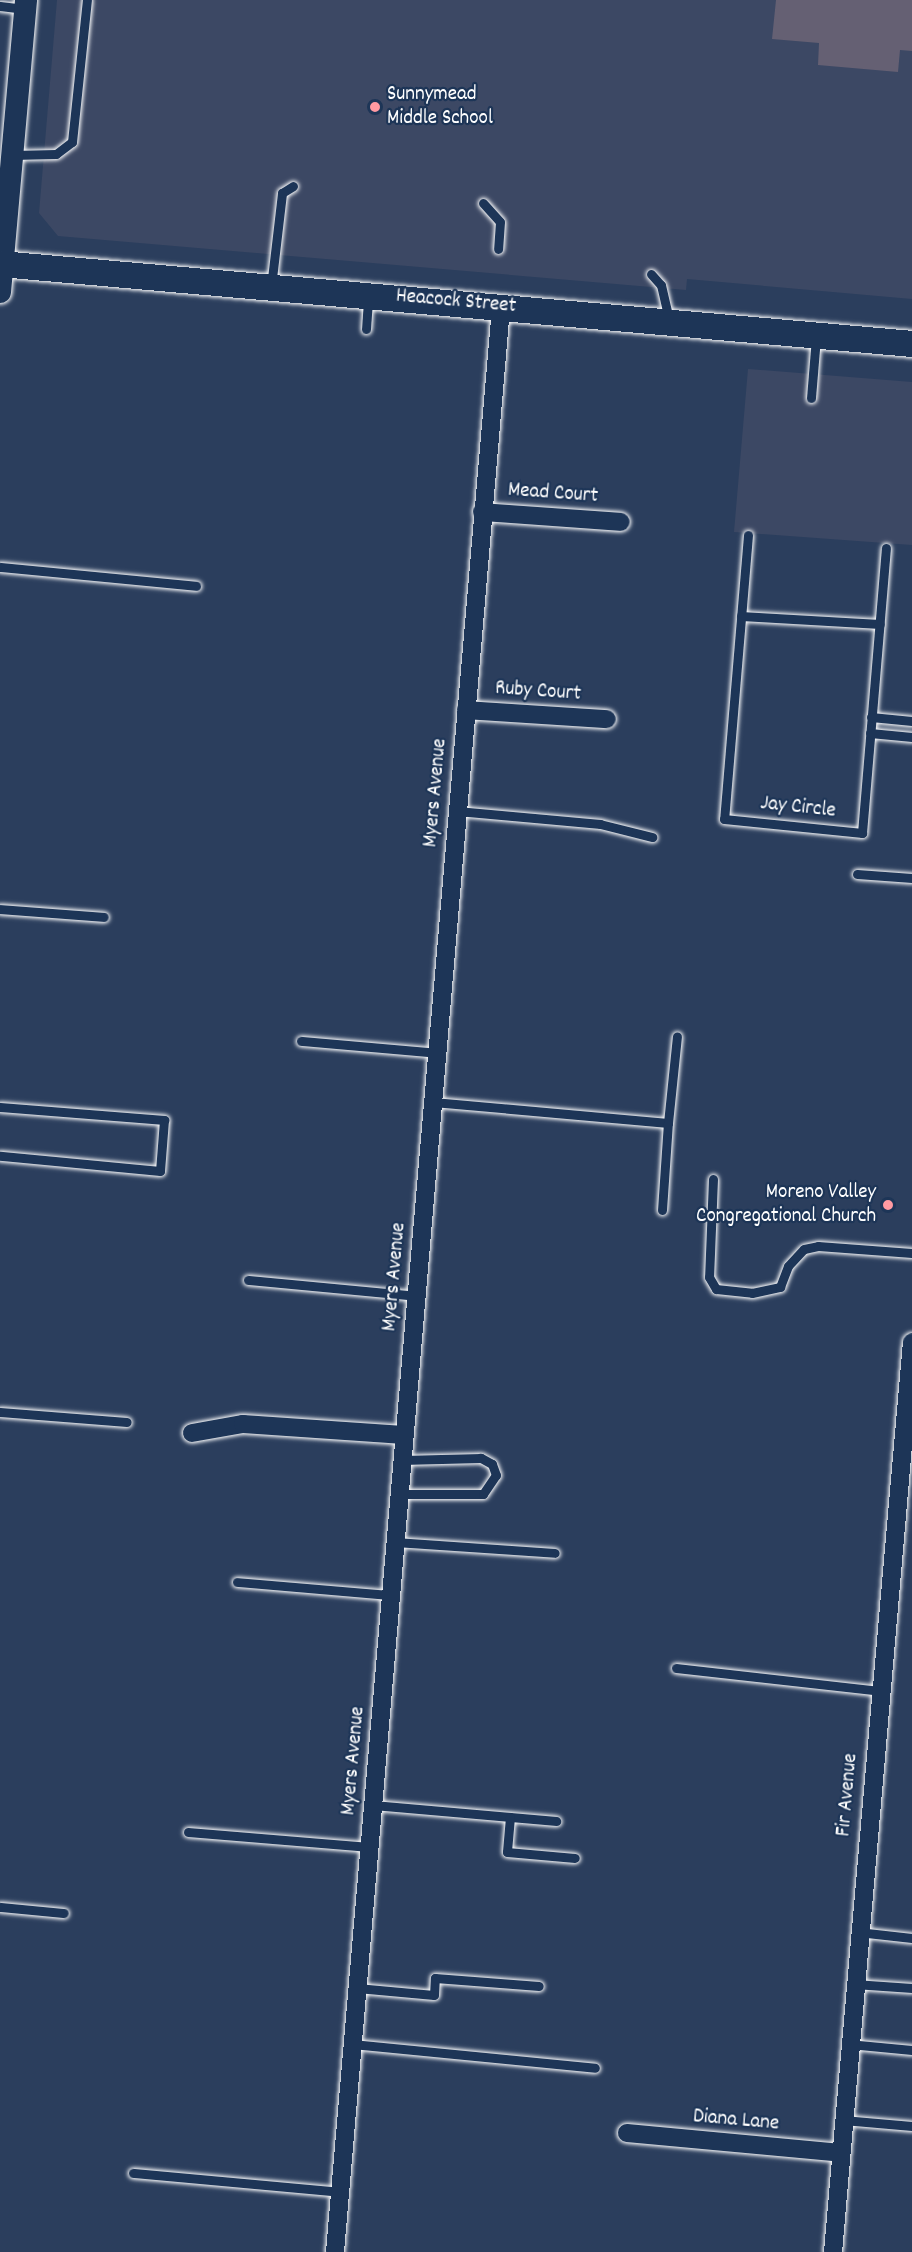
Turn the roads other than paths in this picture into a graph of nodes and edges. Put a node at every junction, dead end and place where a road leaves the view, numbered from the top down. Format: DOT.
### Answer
graph roads {
  1 [pos="87,0"];
  2 [pos="25,5"];
  3 [pos="0,6"];
  4 [pos="12,155"];
  5 [pos="293,186"];
  6 [pos="483,203"];
  7 [pos="498,249"];
  8 [pos="1,265"];
  9 [pos="651,274"];
  10 [pos="271,287"];
  11 [pos="0,292"];
  12 [pos="369,295"];
  13 [pos="501,306"];
  14 [pos="669,321"];
  15 [pos="366,329"];
  16 [pos="816,335"];
  17 [pos="912,344"];
  18 [pos="811,398"];
  19 [pos="482,512"];
  20 [pos="621,522"];
  21 [pos="748,535"];
  22 [pos="886,548"];
  23 [pos="0,567"];
  24 [pos="196,586"];
  25 [pos="741,616"];
  26 [pos="880,624"];
  27 [pos="466,710"];
  28 [pos="871,717"];
  29 [pos="607,719"];
  30 [pos="912,721"];
  31 [pos="870,733"];
  32 [pos="912,736"];
  33 [pos="458,811"];
  34 [pos="652,837"];
  35 [pos="857,874"];
  36 [pos="912,878"];
  37 [pos="0,909"];
  38 [pos="104,917"];
  39 [pos="676,1036"];
  40 [pos="301,1041"];
  41 [pos="437,1053"];
  42 [pos="432,1102"];
  43 [pos="0,1107"];
  44 [pos="668,1122"];
  45 [pos="0,1156"];
  46 [pos="713,1179"];
  47 [pos="662,1210"];
  48 [pos="912,1253"];
  49 [pos="248,1280"];
  50 [pos="416,1296"];
  51 [pos="912,1342"];
  52 [pos="0,1412"];
  53 [pos="127,1422"];
  54 [pos="192,1433"];
  55 [pos="404,1435"];
  56 [pos="402,1460"];
  57 [pos="906,1476"];
  58 [pos="399,1494"];
  59 [pos="395,1542"];
  60 [pos="555,1553"];
  61 [pos="237,1582"];
  62 [pos="390,1595"];
  63 [pos="676,1668"];
  64 [pos="880,1691"];
  65 [pos="373,1805"];
  66 [pos="510,1817"];
  67 [pos="556,1821"];
  68 [pos="188,1832"];
  69 [pos="369,1847"];
  70 [pos="575,1858"];
  71 [pos="0,1907"];
  72 [pos="64,1913"];
  73 [pos="858,1932"];
  74 [pos="912,1938"];
  75 [pos="854,1984"];
  76 [pos="539,1986"];
  77 [pos="357,1988"];
  78 [pos="912,1988"];
  79 [pos="352,2044"];
  80 [pos="849,2044"];
  81 [pos="912,2050"];
  82 [pos="595,2068"];
  83 [pos="843,2120"];
  84 [pos="912,2126"];
  85 [pos="627,2133"];
  86 [pos="841,2153"];
  87 [pos="134,2173"];
  88 [pos="340,2192"];
  89 [pos="334,2252"];
  90 [pos="833,2252"];
  1 -- 4 [label="lane"];
  2 -- 3 [label="lane"];
  2 -- 4 [label="street"];
  4 -- 8 [label="street"];
  5 -- 10 [label="lane"];
  6 -- 7 [label="lane"];
  8 -- 10 [label="main road, Heacock Street"];
  8 -- 11 [label="street"];
  9 -- 14 [label="lane"];
  10 -- 12 [label="main road, Heacock Street"];
  12 -- 13 [label="main road, Heacock Street"];
  12 -- 15 [label="lane"];
  13 -- 14 [label="main road, Heacock Street"];
  13 -- 19 [label="street, Myers Avenue"];
  14 -- 16 [label="main road, Heacock Street"];
  16 -- 17 [label="main road, Heacock Street"];
  16 -- 18 [label="lane"];
  19 -- 20 [label="street, Mead Court"];
  19 -- 27 [label="street, Myers Avenue"];
  21 -- 25 [label="lane, Jay Circle"];
  22 -- 26 [label="lane, Jay Circle"];
  23 -- 24 [label="lane"];
  25 -- 26 [label="lane"];
  25 -- 31 [label="lane, Jay Circle"];
  26 -- 28 [label="lane, Jay Circle"];
  27 -- 29 [label="street, Ruby Court"];
  27 -- 33 [label="street, Myers Avenue"];
  28 -- 30 [label="lane"];
  28 -- 31 [label="lane, Jay Circle"];
  31 -- 32 [label="lane"];
  33 -- 34 [label="lane"];
  33 -- 41 [label="street, Myers Avenue"];
  35 -- 36 [label="lane"];
  37 -- 38 [label="lane"];
  39 -- 44 [label="lane"];
  40 -- 41 [label="lane"];
  41 -- 42 [label="street, Myers Avenue"];
  42 -- 44 [label="lane"];
  42 -- 50 [label="street, Myers Avenue"];
  43 -- 45 [label="lane"];
  44 -- 47 [label="lane"];
  46 -- 48 [label="lane"];
  49 -- 50 [label="lane"];
  50 -- 55 [label="street, Myers Avenue"];
  51 -- 57 [label="street, Fir Avenue"];
  52 -- 53 [label="lane"];
  54 -- 55 [label="street"];
  55 -- 56 [label="street, Myers Avenue"];
  56 -- 58 [label="street, Myers Avenue"];
  56 -- 58 [label="lane"];
  57 -- 64 [label="street, Fir Avenue"];
  58 -- 59 [label="street, Myers Avenue"];
  59 -- 60 [label="lane"];
  59 -- 62 [label="street, Myers Avenue"];
  61 -- 62 [label="lane"];
  62 -- 65 [label="street, Myers Avenue"];
  63 -- 64 [label="lane"];
  64 -- 73 [label="street, Fir Avenue"];
  65 -- 66 [label="lane"];
  65 -- 69 [label="street, Myers Avenue"];
  66 -- 67 [label="lane"];
  66 -- 70 [label="lane"];
  68 -- 69 [label="lane"];
  69 -- 77 [label="street, Myers Avenue"];
  71 -- 72 [label="lane"];
  73 -- 74 [label="lane"];
  73 -- 75 [label="street, Fir Avenue"];
  75 -- 78 [label="lane"];
  75 -- 80 [label="street, Fir Avenue"];
  76 -- 77 [label="lane"];
  77 -- 79 [label="street, Myers Avenue"];
  79 -- 82 [label="lane"];
  79 -- 88 [label="street, Myers Avenue"];
  80 -- 81 [label="lane"];
  80 -- 83 [label="street, Fir Avenue"];
  83 -- 84 [label="lane"];
  83 -- 86 [label="street, Fir Avenue"];
  85 -- 86 [label="street, Diana Lane"];
  86 -- 90 [label="street, Fir Avenue"];
  87 -- 88 [label="lane"];
  88 -- 89 [label="street, Myers Avenue"];
}
